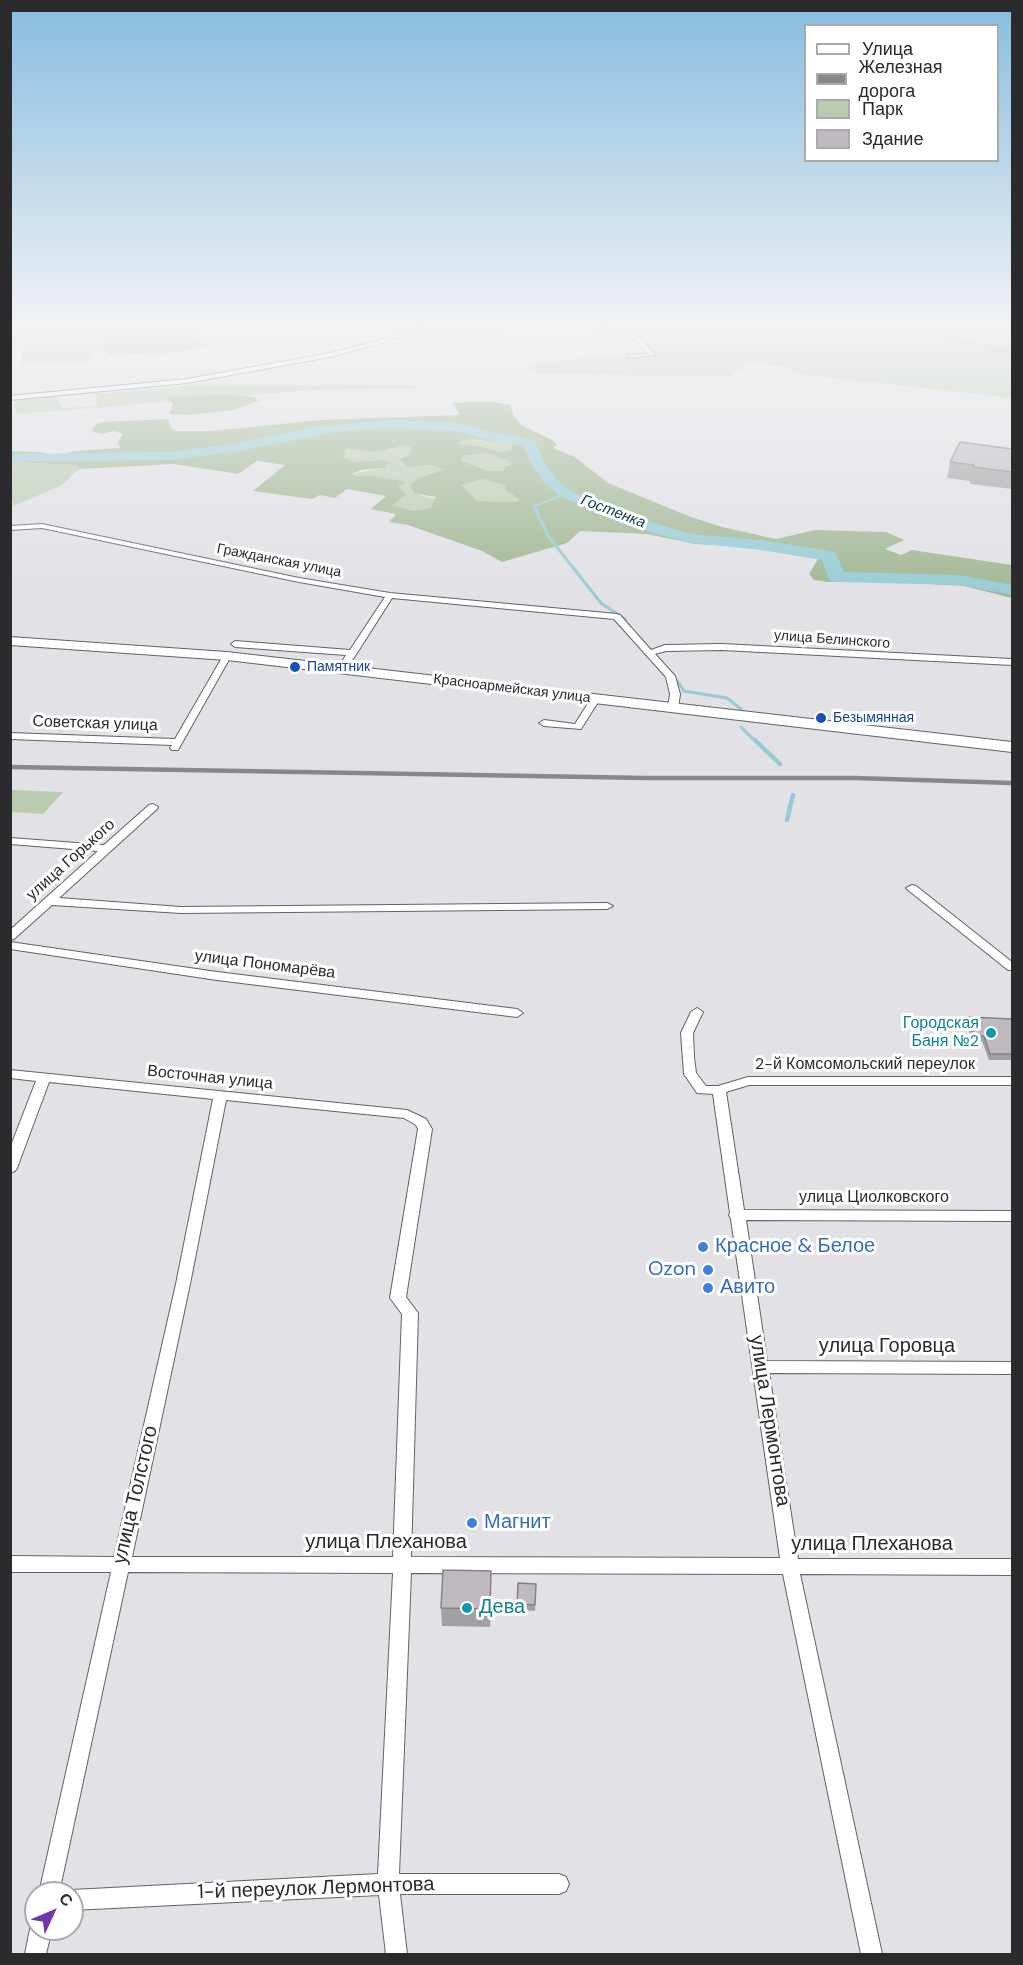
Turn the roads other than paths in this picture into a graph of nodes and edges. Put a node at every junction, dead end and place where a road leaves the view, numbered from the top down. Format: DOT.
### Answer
graph roads {
  1 [pos="10,528"];
  2 [pos="390,595"];
  3 [pos="10,641"];
  4 [pos="231,650"];
  5 [pos="353,653"];
  6 [pos="651,653"];
  7 [pos="1012,662"];
  8 [pos="340,670"];
  9 [pos="595,699"];
  10 [pos="673,708"];
  11 [pos="544,723"];
  12 [pos="10,736"];
  13 [pos="1012,747"];
  14 [pos="153,807"];
  15 [pos="10,841"];
  16 [pos="108,849"];
  17 [pos="912,888"];
  18 [pos="50,901"];
  19 [pos="608,906"];
  20 [pos="10,937"];
  21 [pos="10,945"];
  22 [pos="1012,966"];
  23 [pos="517,1012"];
  24 [pos="697,1012"];
  25 [pos="10,1074"];
  26 [pos="44,1077"];
  27 [pos="1012,1081"];
  28 [pos="719,1090"];
  29 [pos="220,1097"];
  30 [pos="10,1168"];
  31 [pos="736,1215"];
  32 [pos="1012,1216"];
  33 [pos="761,1367"];
  34 [pos="1012,1368"];
  35 [pos="10,1564"];
  36 [pos="120,1565"];
  37 [pos="402,1565"];
  38 [pos="790,1567"];
  39 [pos="1012,1567"];
  40 [pos="52,1881"];
  41 [pos="388,1884"];
  42 [pos="559,1884"];
  43 [pos="84,1899"];
  44 [pos="396,1954"];
  45 [pos="872,1954"];
  1 -- 2 [label="street, Гражданская улица"];
  2 -- 5 [label="street"];
  2 -- 6 [label="street, Гражданская улица"];
  3 -- 4 [label="main road, Красноармейская улица"];
  4 -- 5 [label="street"];
  4 -- 8 [label="main road, Красноармейская улица"];
  4 -- 12 [label="street, Советская улица"];
  5 -- 8 [label="street"];
  6 -- 7 [label="street, улица Белинского"];
  6 -- 10 [label="street"];
  8 -- 9 [label="main road, Красноармейская улица"];
  9 -- 10 [label="main road, Красноармейская улица"];
  9 -- 11 [label="street"];
  10 -- 13 [label="main road, Красноармейская улица"];
  14 -- 16 [label="street, улица Горького"];
  15 -- 16 [label="street"];
  16 -- 18 [label="street, улица Горького"];
  17 -- 22 [label="street"];
  18 -- 19 [label="street"];
  18 -- 20 [label="street, улица Горького"];
  21 -- 23 [label="street, улица Пономарёва"];
  24 -- 28 [label="street"];
  25 -- 26 [label="street, Восточная улица"];
  26 -- 29 [label="street, Восточная улица"];
  26 -- 30 [label="street"];
  27 -- 28 [label="street, 2-й Комсомольский переулок"];
  28 -- 31 [label="street, улица Лермонтова"];
  29 -- 36 [label="street, улица Толстого"];
  29 -- 37 [label="street, Восточная улица"];
  31 -- 32 [label="street, улица Циолковского"];
  31 -- 33 [label="street, улица Лермонтова"];
  33 -- 34 [label="street, улица Горовца"];
  33 -- 38 [label="street, улица Лермонтова"];
  35 -- 36 [label="street, улица Плеханова"];
  36 -- 37 [label="street, улица Плеханова"];
  36 -- 40 [label="street, улица Толстого"];
  37 -- 38 [label="street, улица Плеханова"];
  37 -- 41 [label="street"];
  38 -- 39 [label="street, улица Плеханова"];
  38 -- 45 [label="street, улица Лермонтова"];
  41 -- 42 [label="street, 1-й переулок Лермонтова"];
  41 -- 43 [label="street, 1-й переулок Лермонтова"];
  41 -- 44 [label="street"];
}
